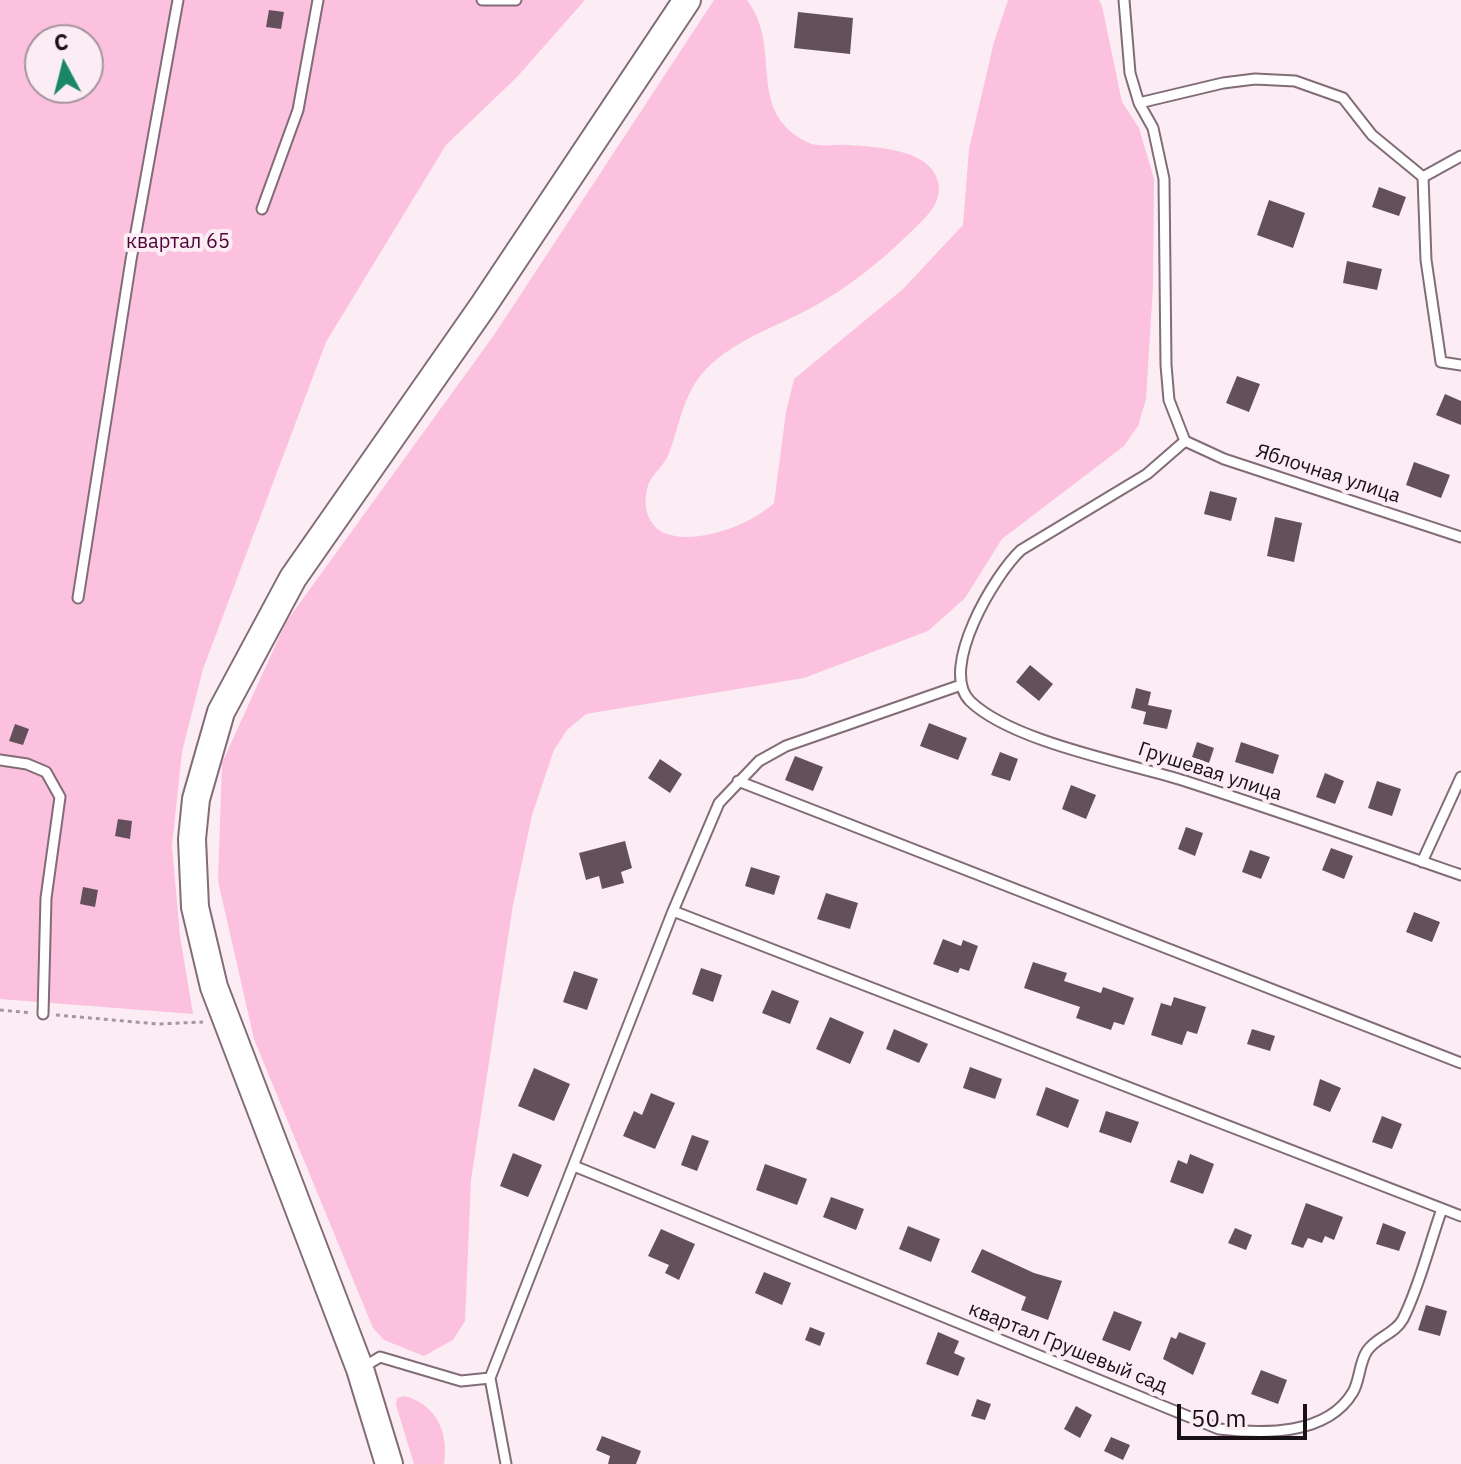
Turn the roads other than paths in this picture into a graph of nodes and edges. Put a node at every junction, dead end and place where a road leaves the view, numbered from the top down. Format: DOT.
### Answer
graph roads {
  1 [pos="178,0"];
  2 [pos="318,0"];
  3 [pos="482,0"];
  4 [pos="516,0"];
  5 [pos="686,0"];
  6 [pos="1124,0"];
  7 [pos="1139,103"];
  8 [pos="1461,156"];
  9 [pos="1423,177"];
  10 [pos="262,209"];
  11 [pos="1461,365"];
  12 [pos="1185,441"];
  13 [pos="1461,537"];
  14 [pos="78,598"];
  15 [pos="961,685"];
  16 [pos="0,760"];
  17 [pos="1461,777"];
  18 [pos="738,781"];
  19 [pos="1422,862"];
  20 [pos="1461,875"];
  21 [pos="673,911"];
  22 [pos="43,1014"];
  23 [pos="1461,1063"];
  24 [pos="574,1166"];
  25 [pos="1442,1209"];
  26 [pos="1461,1216"];
  27 [pos="360,1369"];
  28 [pos="490,1378"];
  29 [pos="389,1464"];
  30 [pos="506,1464"];
  1 -- 14 [label="lane"];
  2 -- 10 [label="lane"];
  3 -- 4 [label="lane"];
  5 -- 27 [label="street"];
  6 -- 7 [label="lane"];
  7 -- 9 [label="lane"];
  7 -- 12 [label="lane"];
  8 -- 9 [label="lane"];
  9 -- 11 [label="lane"];
  12 -- 13 [label="lane, Яблочная улица"];
  12 -- 15 [label="lane"];
  15 -- 18 [label="lane"];
  15 -- 19 [label="lane, Грушевая улица"];
  16 -- 22 [label="lane"];
  17 -- 19 [label="lane"];
  18 -- 21 [label="lane"];
  18 -- 23 [label="lane"];
  19 -- 20 [label="lane, Грушевая улица"];
  21 -- 24 [label="lane"];
  21 -- 25 [label="lane"];
  24 -- 25 [label="lane, квартал Грушевый сад"];
  24 -- 28 [label="lane"];
  25 -- 26 [label="lane"];
  27 -- 28 [label="lane"];
  27 -- 29 [label="street"];
  28 -- 30 [label="lane"];
}
